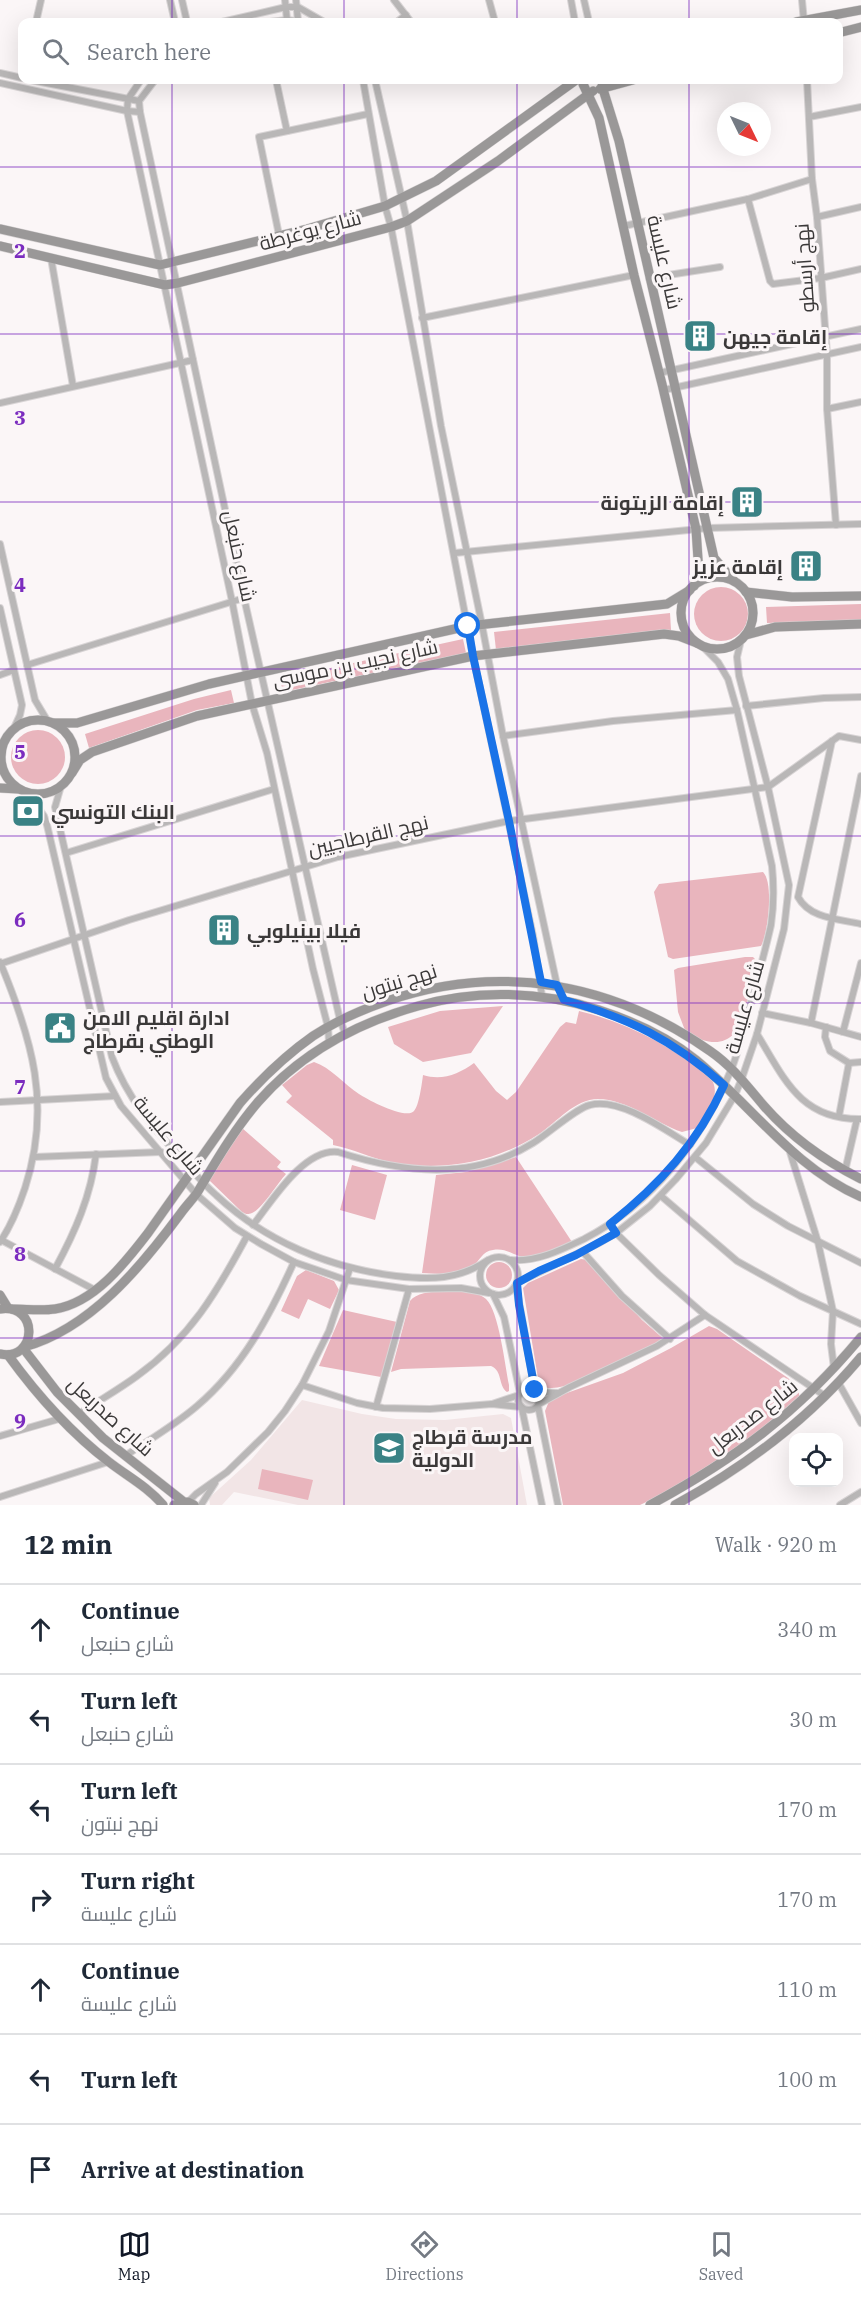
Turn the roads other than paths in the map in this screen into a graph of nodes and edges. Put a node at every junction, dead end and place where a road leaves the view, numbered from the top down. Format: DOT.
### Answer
graph roads {
  1 [pos="41,0"];
  2 [pos="170,0"];
  3 [pos="182,0"];
  4 [pos="394,0"];
  5 [pos="489,0"];
  6 [pos="571,0"];
  7 [pos="584,0"];
  8 [pos="802,0"];
  9 [pos="286,3"];
  10 [pos="297,4"];
  11 [pos="861,10"];
  12 [pos="406,15"];
  13 [pos="37,18"];
  14 [pos="174,18"];
  15 [pos="186,18"];
  16 [pos="235,18"];
  17 [pos="287,18"];
  18 [pos="318,18"];
  19 [pos="402,18"];
  20 [pos="408,18"];
  21 [pos="494,18"];
  22 [pos="574,18"];
  23 [pos="588,18"];
  24 [pos="801,18"];
  25 [pos="821,18"];
  26 [pos="861,27"];
  27 [pos="843,32"];
  28 [pos="0,73"];
  29 [pos="18,77"];
  30 [pos="0,83"];
  31 [pos="51,84"];
  32 [pos="138,84"];
  33 [pos="152,84"];
  34 [pos="277,84"];
  35 [pos="364,84"];
  36 [pos="376,84"];
  37 [pos="616,84"];
  38 [pos="807,84"];
  39 [pos="589,85"];
  40 [pos="128,99"];
  41 [pos="139,101"];
  42 [pos="570,106"];
  43 [pos="609,106"];
  44 [pos="861,107"];
  45 [pos="127,111"];
  46 [pos="140,112"];
  47 [pos="368,114"];
  48 [pos="809,117"];
  49 [pos="599,118"];
  50 [pos="287,131"];
  51 [pos="812,179"];
  52 [pos="402,199"];
  53 [pos="748,199"];
  54 [pos="385,206"];
  55 [pos="861,207"];
  56 [pos="817,217"];
  57 [pos="407,221"];
  58 [pos="638,224"];
  59 [pos="624,226"];
  60 [pos="391,227"];
  61 [pos="0,229"];
  62 [pos="279,235"];
  63 [pos="0,246"];
  64 [pos="51,258"];
  65 [pos="173,263"];
  66 [pos="160,265"];
  67 [pos="720,267"];
  68 [pos="861,269"];
  69 [pos="634,274"];
  70 [pos="649,278"];
  71 [pos="821,278"];
  72 [pos="178,283"];
  73 [pos="165,285"];
  74 [pos="422,318"];
  75 [pos="861,329"];
  76 [pos="826,337"];
  77 [pos="861,347"];
  78 [pos="827,354"];
  79 [pos="193,360"];
  80 [pos="182,362"];
  81 [pos="672,370"];
  82 [pos="659,373"];
  83 [pos="73,386"];
  84 [pos="676,387"];
  85 [pos="664,390"];
  86 [pos="861,402"];
  87 [pos="0,403"];
  88 [pos="827,409"];
  89 [pos="861,524"];
  90 [pos="836,525"];
  91 [pos="709,528"];
  92 [pos="696,529"];
  93 [pos="0,544"];
  94 [pos="466,552"];
  95 [pos="455,553"];
  96 [pos="734,581"];
  97 [pos="692,588"];
  98 [pos="746,592"];
  99 [pos="861,596"];
  100 [pos="244,598"];
  101 [pos="232,601"];
  102 [pos="0,608"];
  103 [pos="861,624"];
  104 [pos="482,625"];
  105 [pos="468,626"];
  106 [pos="743,637"];
  107 [pos="699,644"];
  108 [pos="487,654"];
  109 [pos="473,656"];
  110 [pos="27,665"];
  111 [pos="14,670"];
  112 [pos="260,672"];
  113 [pos="0,675"];
  114 [pos="248,675"];
  115 [pos="861,697"];
  116 [pos="267,700"];
  117 [pos="252,704"];
  118 [pos="746,706"];
  119 [pos="737,711"];
  120 [pos="51,722"];
  121 [pos="14,728"];
  122 [pos="503,736"];
  123 [pos="833,740"];
  124 [pos="861,740"];
  125 [pos="1,746"];
  126 [pos="72,773"];
  127 [pos="861,776"];
  128 [pos="61,786"];
  129 [pos="768,787"];
  130 [pos="0,788"];
  131 [pos="274,789"];
  132 [pos="755,789"];
  133 [pos="24,791"];
  134 [pos="521,820"];
  135 [pos="509,821"];
  136 [pos="66,853"];
  137 [pos="305,866"];
  138 [pos="292,871"];
  139 [pos="831,918"];
  140 [pos="861,924"];
  141 [pos="84,934"];
  142 [pos="73,938"];
  143 [pos="0,963"];
  144 [pos="861,963"];
  145 [pos="541,982"];
  146 [pos="557,985"];
  147 [pos="542,996"];
  148 [pos="564,1000"];
  149 [pos="762,1013"];
  150 [pos="340,1020"];
  151 [pos="811,1023"];
  152 [pos="328,1027"];
  153 [pos="826,1027"];
  154 [pos="843,1032"];
  155 [pos="345,1033"];
  156 [pos="757,1034"];
  157 [pos="861,1037"];
  158 [pos="329,1042"];
  159 [pos="861,1062"];
  160 [pos="849,1063"];
  161 [pos="732,1069"];
  162 [pos="742,1078"];
  163 [pos="724,1085"];
  164 [pos="735,1095"];
  165 [pos="116,1096"];
  166 [pos="39,1100"];
  167 [pos="0,1102"];
  168 [pos="839,1116"];
  169 [pos="859,1119"];
  170 [pos="690,1145"];
  171 [pos="161,1152"];
  172 [pos="790,1152"];
  173 [pos="96,1154"];
  174 [pos="34,1157"];
  175 [pos="695,1157"];
  176 [pos="192,1170"];
  177 [pos="845,1171"];
  178 [pos="861,1179"];
  179 [pos="185,1181"];
  180 [pos="203,1181"];
  181 [pos="196,1194"];
  182 [pos="661,1196"];
  183 [pos="861,1197"];
  184 [pos="610,1224"];
  185 [pos="253,1225"];
  186 [pos="616,1233"];
  187 [pos="247,1236"];
  188 [pos="1,1241"];
  189 [pos="818,1242"];
  190 [pos="583,1252"];
  191 [pos="488,1260"];
  192 [pos="511,1260"];
  193 [pos="294,1262"];
  194 [pos="861,1263"];
  195 [pos="350,1268"];
  196 [pos="55,1269"];
  197 [pos="346,1280"];
  198 [pos="516,1284"];
  199 [pos="409,1288"];
  200 [pos="95,1290"];
  201 [pos="491,1294"];
  202 [pos="0,1295"];
  203 [pos="7,1309"];
  204 [pos="833,1311"];
  205 [pos="705,1315"];
  206 [pos="861,1324"];
  207 [pos="861,1337"];
  208 [pos="670,1339"];
  209 [pos="24,1348"];
  210 [pos="2,1355"];
  211 [pos="861,1357"];
  212 [pos="834,1368"];
  213 [pos="838,1382"];
  214 [pos="302,1385"];
  215 [pos="814,1389"];
  216 [pos="536,1391"];
  217 [pos="559,1393"];
  218 [pos="519,1394"];
  219 [pos="825,1396"];
  220 [pos="492,1404"];
  221 [pos="539,1405"];
  222 [pos="376,1407"];
  223 [pos="521,1408"];
  224 [pos="79,1414"];
  225 [pos="59,1419"];
  226 [pos="861,1423"];
  227 [pos="0,1436"];
  228 [pos="125,1456"];
  229 [pos="108,1462"];
  230 [pos="217,1480"];
  231 [pos="861,1492"];
  232 [pos="0,1497"];
  233 [pos="189,1503"];
  234 [pos="163,1505"];
  235 [pos="174,1505"];
  236 [pos="201,1505"];
  237 [pos="542,1505"];
  238 [pos="558,1505"];
  239 [pos="650,1505"];
  240 [pos="675,1505"];
  241 [pos="840,1505"];
  1 -- 13 [label="street"];
  2 -- 14 [label="street"];
  3 -- 15 [label="street"];
  4 -- 12 [label="street"];
  5 -- 21 [label="street"];
  6 -- 22 [label="street"];
  7 -- 23 [label="street"];
  8 -- 24 [label="street"];
  9 -- 10 [label="street"];
  9 -- 16 [label="street"];
  9 -- 17 [label="street"];
  10 -- 18 [label="street"];
  11 -- 25 [label="street"];
  12 -- 19 [label="street"];
  12 -- 20 [label="street"];
  26 -- 27 [label="street"];
  28 -- 29 [label="street"];
  30 -- 45 [label="street"];
  31 -- 40 [label="street"];
  32 -- 40 [label="street, شارع حنبعل"];
  33 -- 41 [label="street"];
  34 -- 50 [label="street"];
  35 -- 47 [label="street"];
  36 -- 52 [label="street"];
  37 -- 43 [label="street"];
  38 -- 48 [label="street, نهج أرسطو"];
  39 -- 42 [label="street, شارع يوغرطة"];
  39 -- 43 [label="street, شارع عليسة"];
  39 -- 49 [label="street, شارع عليسة"];
  39 -- 52 [label="street, شارع يوغرطة"];
  40 -- 41 [label="street"];
  40 -- 45 [label="street, شارع حنبعل"];
  41 -- 46 [label="street, شارع حنبعل"];
  42 -- 49 [label="street"];
  42 -- 57 [label="street, شارع يوغرطة"];
  43 -- 58 [label="street, شارع عليسة"];
  44 -- 48 [label="street"];
  45 -- 46 [label="street"];
  45 -- 66 [label="street, شارع حنبعل"];
  46 -- 65 [label="street, شارع حنبعل"];
  47 -- 50 [label="street"];
  47 -- 54 [label="street"];
  48 -- 51 [label="street, نهج أرسطو"];
  49 -- 59 [label="street, شارع عليسة"];
  50 -- 62 [label="street"];
  51 -- 53 [label="street"];
  51 -- 56 [label="street, نهج أرسطو"];
  52 -- 54 [label="street, شارع يوغرطة"];
  52 -- 57 [label="street"];
  53 -- 58 [label="street"];
  53 -- 71 [label="street"];
  54 -- 60 [label="street"];
  54 -- 62 [label="street, شارع يوغرطة"];
  55 -- 56 [label="street"];
  56 -- 71 [label="street, نهج أرسطو"];
  57 -- 60 [label="street, شارع يوغرطة"];
  57 -- 74 [label="street"];
  58 -- 59 [label="street"];
  58 -- 70 [label="street, شارع عليسة"];
  59 -- 69 [label="street, شارع عليسة"];
  60 -- 72 [label="street, شارع يوغرطة"];
  60 -- 95 [label="street"];
  61 -- 66 [label="street, شارع يوغرطة"];
  62 -- 65 [label="street, شارع يوغرطة"];
  63 -- 64 [label="street, شارع يوغرطة"];
  64 -- 73 [label="street, شارع يوغرطة"];
  64 -- 83 [label="street"];
  65 -- 66 [label="street, شارع يوغرطة"];
  65 -- 72 [label="street, شارع حنبعل"];
  66 -- 73 [label="street, شارع حنبعل"];
  67 -- 70 [label="street"];
  68 -- 71 [label="street"];
  69 -- 74 [label="street"];
  69 -- 82 [label="street, شارع عليسة"];
  70 -- 81 [label="street, شارع عليسة"];
  71 -- 76 [label="street, نهج أرسطو"];
  72 -- 73 [label="street, شارع يوغرطة"];
  72 -- 79 [label="street, شارع حنبعل"];
  73 -- 80 [label="street, شارع حنبعل"];
  74 -- 94 [label="street"];
  75 -- 76 [label="street"];
  76 -- 78 [label="street, نهج أرسطو"];
  76 -- 81 [label="street"];
  77 -- 78 [label="street"];
  78 -- 84 [label="street"];
  78 -- 88 [label="street, نهج أرسطو"];
  79 -- 80 [label="street"];
  79 -- 100 [label="street, شارع حنبعل"];
  80 -- 83 [label="street"];
  80 -- 101 [label="street, شارع حنبعل"];
  81 -- 82 [label="street"];
  81 -- 84 [label="street, شارع عليسة"];
  82 -- 85 [label="street, شارع عليسة"];
  83 -- 87 [label="street"];
  84 -- 85 [label="street"];
  84 -- 91 [label="street, شارع عليسة"];
  85 -- 92 [label="street, شارع عليسة"];
  86 -- 88 [label="street"];
  88 -- 90 [label="street, نهج أرسطو"];
  89 -- 90 [label="street"];
  90 -- 91 [label="street"];
  91 -- 92 [label="street"];
  91 -- 96 [label="street, شارع عليسة"];
  92 -- 94 [label="street"];
  92 -- 97 [label="street, شارع عليسة"];
  93 -- 110 [label="street"];
  94 -- 95 [label="street"];
  94 -- 104 [label="street"];
  95 -- 105 [label="street"];
  96 -- 97 [label="street"];
  96 -- 98 [label="street"];
  97 -- 104 [label="street"];
  97 -- 107 [label="street"];
  98 -- 99 [label="street"];
  98 -- 106 [label="street"];
  100 -- 101 [label="street"];
  100 -- 112 [label="street, شارع حنبعل"];
  101 -- 110 [label="street"];
  101 -- 114 [label="street, شارع حنبعل"];
  102 -- 111 [label="street"];
  103 -- 106 [label="street"];
  104 -- 105 [label="street"];
  104 -- 108 [label="street"];
  105 -- 109 [label="street"];
  105 -- 112 [label="street"];
  106 -- 107 [label="street"];
  106 -- 118 [label="street, شارع عليسة"];
  107 -- 108 [label="street, شارع نجيب بن موسى"];
  107 -- 119 [label="street, شارع عليسة"];
  108 -- 109 [label="street, شارع نجيب بن موسى"];
  108 -- 122 [label="street"];
  109 -- 116 [label="street, شارع نجيب بن موسى"];
  109 -- 135 [label="street"];
  110 -- 120 [label="street"];
  111 -- 113 [label="street"];
  111 -- 121 [label="street"];
  112 -- 114 [label="street"];
  112 -- 116 [label="street, شارع حنبعل"];
  114 -- 117 [label="street, شارع حنبعل"];
  114 -- 120 [label="street"];
  115 -- 118 [label="street"];
  116 -- 117 [label="street, شارع نجيب بن موسى"];
  116 -- 137 [label="street, شارع حنبعل"];
  117 -- 126 [label="street, شارع نجيب بن موسى"];
  117 -- 131 [label="street, شارع حنبعل"];
  118 -- 129 [label="street, شارع عليسة"];
  119 -- 122 [label="street"];
  119 -- 132 [label="street, شارع عليسة"];
  120 -- 121 [label="street"];
  120 -- 126 [label="street"];
  121 -- 125 [label="street"];
  122 -- 134 [label="street"];
  123 -- 124 [label="street"];
  123 -- 129 [label="street"];
  123 -- 139 [label="street"];
  125 -- 133 [label="street"];
  126 -- 128 [label="street"];
  127 -- 139 [label="street"];
  128 -- 133 [label="street"];
  128 -- 136 [label="street, شارع عليسة"];
  129 -- 132 [label="street, نهج القرطاجيين"];
  129 -- 149 [label="street, شارع عليسة"];
  130 -- 133 [label="street"];
  131 -- 136 [label="street"];
  131 -- 138 [label="street, شارع حنبعل"];
  132 -- 134 [label="street, نهج القرطاجيين"];
  132 -- 161 [label="street, شارع عليسة"];
  133 -- 142 [label="street, شارع عليسة"];
  134 -- 135 [label="street, نهج القرطاجيين"];
  134 -- 146 [label="street"];
  135 -- 137 [label="street, نهج القرطاجيين"];
  135 -- 145 [label="street"];
  136 -- 141 [label="street, شارع عليسة"];
  137 -- 138 [label="street, نهج القرطاجيين"];
  137 -- 150 [label="street, شارع حنبعل"];
  138 -- 141 [label="street, نهج القرطاجيين"];
  138 -- 152 [label="street, شارع حنبعل"];
  139 -- 140 [label="street"];
  139 -- 151 [label="street"];
  141 -- 142 [label="street, نهج القرطاجيين"];
  141 -- 176 [label="street, شارع عليسة"];
  142 -- 143 [label="street, نهج القرطاجيين"];
  142 -- 165 [label="street, شارع عليسة"];
  143 -- 166 [label="street"];
  144 -- 154 [label="street"];
  145 -- 146 [label="street, نهج نبتون"];
  145 -- 147 [label="street"];
  145 -- 150 [label="street, نهج نبتون"];
  146 -- 148 [label="street"];
  146 -- 161 [label="street, نهج نبتون"];
  147 -- 148 [label="street, نهج نبتون"];
  147 -- 155 [label="street, نهج نبتون"];
  148 -- 163 [label="street, نهج نبتون"];
  149 -- 151 [label="street"];
  149 -- 156 [label="street, شارع عليسة"];
  150 -- 152 [label="street, نهج نبتون"];
  150 -- 155 [label="street, شارع حنبعل"];
  151 -- 153 [label="street"];
  152 -- 158 [label="street, شارع حنبعل"];
  152 -- 176 [label="street, نهج نبتون"];
  153 -- 154 [label="street"];
  153 -- 160 [label="street"];
  154 -- 157 [label="street"];
  155 -- 158 [label="street, نهج نبتون"];
  156 -- 162 [label="street, شارع عليسة"];
  156 -- 168 [label="street"];
  158 -- 180 [label="street, نهج نبتون"];
  159 -- 160 [label="street"];
  160 -- 168 [label="street"];
  161 -- 162 [label="street, نهج نبتون"];
  161 -- 163 [label="street, شارع عليسة"];
  162 -- 164 [label="street, شارع عليسة"];
  162 -- 177 [label="street, نهج نبتون"];
  163 -- 164 [label="street, نهج نبتون"];
  163 -- 170 [label="street, شارع عليسة"];
  164 -- 172 [label="street, نهج نبتون"];
  164 -- 175 [label="street, شارع عليسة"];
  165 -- 166 [label="street"];
  165 -- 171 [label="street, شارع عليسة"];
  166 -- 167 [label="street"];
  166 -- 174 [label="street"];
  168 -- 169 [label="street"];
  169 -- 177 [label="street"];
  170 -- 184 [label="street, شارع عليسة"];
  170 -- 185 [label="street"];
  171 -- 173 [label="street"];
  171 -- 179 [label="street, شارع عليسة"];
  172 -- 183 [label="street, نهج نبتون"];
  172 -- 189 [label="street"];
  173 -- 174 [label="street"];
  173 -- 196 [label="street"];
  174 -- 188 [label="street"];
  175 -- 182 [label="street, شارع عليسة"];
  175 -- 189 [label="street"];
  176 -- 179 [label="street, نهج نبتون"];
  176 -- 180 [label="street, شارع عليسة"];
  177 -- 178 [label="street, نهج نبتون"];
  179 -- 181 [label="street, شارع عليسة"];
  179 -- 200 [label="street, نهج نبتون"];
  180 -- 181 [label="street, نهج نبتون"];
  180 -- 185 [label="street, شارع عليسة"];
  181 -- 187 [label="street, شارع عليسة"];
  181 -- 209 [label="street, نهج نبتون"];
  182 -- 186 [label="street, شارع عليسة"];
  182 -- 204 [label="street"];
  184 -- 186 [label="street"];
  184 -- 192 [label="street, شارع عليسة"];
  185 -- 195 [label="street, شارع عليسة"];
  186 -- 190 [label="street, شارع عليسة"];
  186 -- 205 [label="street"];
  187 -- 193 [label="street, شارع عليسة"];
  187 -- 224 [label="street"];
  188 -- 196 [label="street"];
  189 -- 194 [label="street"];
  189 -- 204 [label="street"];
  190 -- 198 [label="street, شارع عليسة"];
  190 -- 208 [label="street"];
  191 -- 192 [label="street"];
  191 -- 195 [label="street, شارع عليسة"];
  191 -- 201 [label="street"];
  192 -- 198 [label="street"];
  193 -- 197 [label="street, شارع عليسة"];
  193 -- 228 [label="street"];
  195 -- 197 [label="street"];
  196 -- 200 [label="street"];
  197 -- 199 [label="street, شارع عليسة"];
  197 -- 214 [label="street"];
  198 -- 201 [label="street"];
  198 -- 216 [label="street"];
  199 -- 201 [label="street, شارع عليسة"];
  199 -- 222 [label="street"];
  200 -- 203 [label="street, نهج نبتون"];
  201 -- 218 [label="street"];
  202 -- 203 [label="street"];
  203 -- 209 [label="street"];
  204 -- 206 [label="street"];
  204 -- 212 [label="street"];
  205 -- 208 [label="street"];
  205 -- 215 [label="street"];
  207 -- 212 [label="street, شارع صدربعل"];
  208 -- 217 [label="street"];
  209 -- 210 [label="street, نهج نبتون"];
  209 -- 224 [label="street, شارع صدربعل"];
  210 -- 225 [label="street, شارع صدربعل"];
  211 -- 213 [label="street, شارع صدربعل"];
  212 -- 215 [label="street, شارع صدربعل"];
  213 -- 219 [label="street, شارع صدربعل"];
  213 -- 226 [label="street"];
  214 -- 222 [label="street"];
  214 -- 230 [label="street"];
  215 -- 219 [label="street"];
  215 -- 239 [label="street, شارع صدربعل"];
  216 -- 217 [label="street"];
  216 -- 218 [label="street"];
  216 -- 221 [label="street"];
  217 -- 221 [label="street"];
  218 -- 220 [label="street"];
  218 -- 223 [label="street"];
  219 -- 240 [label="street, شارع صدربعل"];
  220 -- 222 [label="street"];
  220 -- 223 [label="street"];
  221 -- 223 [label="street"];
  221 -- 238 [label="street"];
  223 -- 237 [label="street"];
  224 -- 228 [label="street, شارع صدربعل"];
  225 -- 227 [label="street"];
  225 -- 229 [label="street, شارع صدربعل"];
  228 -- 233 [label="street, شارع صدربعل"];
  229 -- 232 [label="street"];
  229 -- 234 [label="street, شارع صدربعل"];
  230 -- 233 [label="street"];
  230 -- 236 [label="street"];
  231 -- 241 [label="street"];
  233 -- 235 [label="street"];
}
